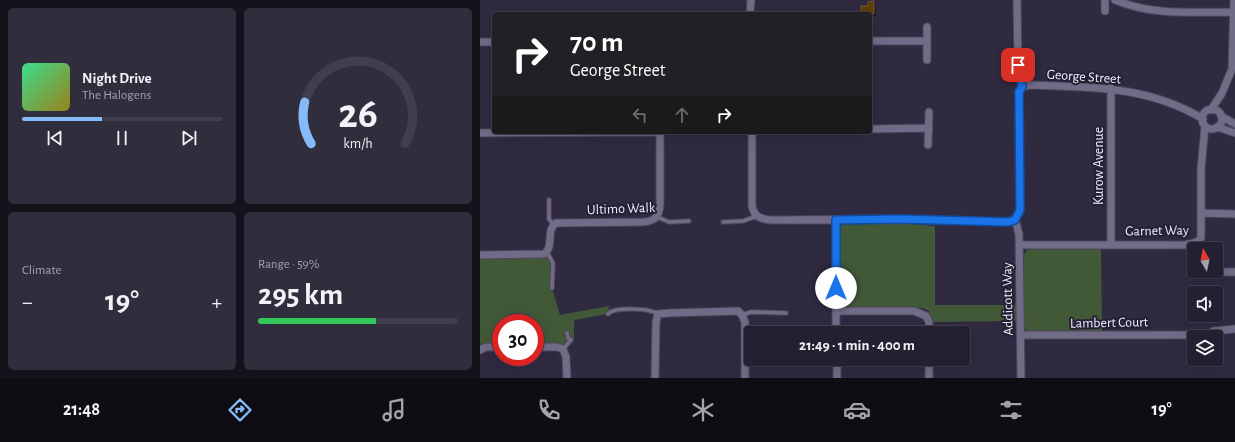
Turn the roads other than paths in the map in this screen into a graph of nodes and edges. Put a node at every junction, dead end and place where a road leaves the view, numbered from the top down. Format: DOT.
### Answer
graph roads {
  1 [pos="750,0"];
  2 [pos="1017,0"];
  3 [pos="1105,0"];
  4 [pos="1115,0"];
  5 [pos="1234,0"];
  6 [pos="1105,10"];
  7 [pos="750,12"];
  8 [pos="1234,12"];
  9 [pos="927,27"];
  10 [pos="872,41"];
  11 [pos="927,41"];
  12 [pos="480,42"];
  13 [pos="492,42"];
  14 [pos="927,60"];
  15 [pos="1022,87"];
  16 [pos="1111,88"];
  17 [pos="1222,93"];
  18 [pos="929,112"];
  19 [pos="1220,114"];
  20 [pos="1206,117"];
  21 [pos="1235,124"];
  22 [pos="872,128"];
  23 [pos="929,128"];
  24 [pos="1216,128"];
  25 [pos="480,133"];
  26 [pos="492,133"];
  27 [pos="1235,133"];
  28 [pos="660,134"];
  29 [pos="752,134"];
  30 [pos="928,145"];
  31 [pos="1204,145"];
  32 [pos="549,200"];
  33 [pos="1201,213"];
  34 [pos="1235,214"];
  35 [pos="757,216"];
  36 [pos="657,217"];
  37 [pos="836,220"];
  38 [pos="1015,220"];
  39 [pos="689,221"];
  40 [pos="723,222"];
  41 [pos="554,225"];
  42 [pos="1111,244"];
  43 [pos="1019,245"];
  44 [pos="547,252"];
  45 [pos="480,255"];
  46 [pos="1223,272"];
  47 [pos="1235,272"];
  48 [pos="552,288"];
  49 [pos="836,311"];
  50 [pos="786,312"];
  51 [pos="608,314"];
  52 [pos="658,314"];
  53 [pos="742,315"];
  54 [pos="836,326"];
  55 [pos="928,326"];
  56 [pos="1235,329"];
  57 [pos="1223,330"];
  58 [pos="567,333"];
  59 [pos="1021,335"];
  60 [pos="1187,335"];
  61 [pos="544,346"];
  62 [pos="492,347"];
  63 [pos="563,349"];
  64 [pos="480,350"];
  65 [pos="836,366"];
  66 [pos="929,366"];
  67 [pos="567,378"];
  68 [pos="655,378"];
  69 [pos="745,378"];
  70 [pos="837,378"];
  71 [pos="929,378"];
  72 [pos="1021,378"];
  1 -- 7 [label="street"];
  2 -- 15 [label="street"];
  3 -- 6 [label="street"];
  4 -- 8 [label="street"];
  5 -- 8 [label="street"];
  8 -- 17 [label="street"];
  9 -- 11 [label="street"];
  10 -- 11 [label="street"];
  11 -- 14 [label="street"];
  12 -- 13 [label="street"];
  15 -- 16 [label="street, George Street"];
  15 -- 38 [label="street"];
  16 -- 20 [label="street, George Street"];
  16 -- 42 [label="street, Kurow Avenue"];
  17 -- 19 [label="street"];
  17 -- 20 [label="street"];
  18 -- 23 [label="street"];
  19 -- 20 [label="street"];
  19 -- 21 [label="street"];
  19 -- 24 [label="street"];
  20 -- 24 [label="street"];
  20 -- 31 [label="street, Garnet Way"];
  22 -- 23 [label="street"];
  23 -- 30 [label="street"];
  24 -- 27 [label="street"];
  24 -- 31 [label="street, Garnet Way"];
  25 -- 26 [label="street"];
  28 -- 36 [label="street"];
  29 -- 35 [label="street"];
  31 -- 33 [label="street, Garnet Way"];
  32 -- 41 [label="lane"];
  33 -- 34 [label="street"];
  33 -- 42 [label="street, Garnet Way"];
  35 -- 37 [label="street"];
  35 -- 40 [label="lane"];
  36 -- 39 [label="lane, Ultimo Walk"];
  36 -- 41 [label="street, Ultimo Walk"];
  37 -- 38 [label="street"];
  37 -- 49 [label="street"];
  38 -- 43 [label="street, Addicott Way"];
  41 -- 44 [label="street"];
  42 -- 43 [label="street, Garnet Way"];
  43 -- 59 [label="street, Addicott Way"];
  44 -- 45 [label="street"];
  44 -- 48 [label="lane"];
  46 -- 47 [label="street"];
  49 -- 54 [label="street"];
  49 -- 55 [label="street"];
  50 -- 53 [label="lane"];
  51 -- 52 [label="lane"];
  52 -- 53 [label="street"];
  52 -- 68 [label="street"];
  53 -- 69 [label="street"];
  56 -- 57 [label="street"];
  58 -- 63 [label="lane"];
  59 -- 60 [label="street, Lambert Court"];
  59 -- 72 [label="street, Addicott Way"];
  61 -- 63 [label="street"];
  62 -- 64 [label="street"];
  63 -- 67 [label="street"];
  65 -- 70 [label="street"];
  66 -- 71 [label="street"];
}
